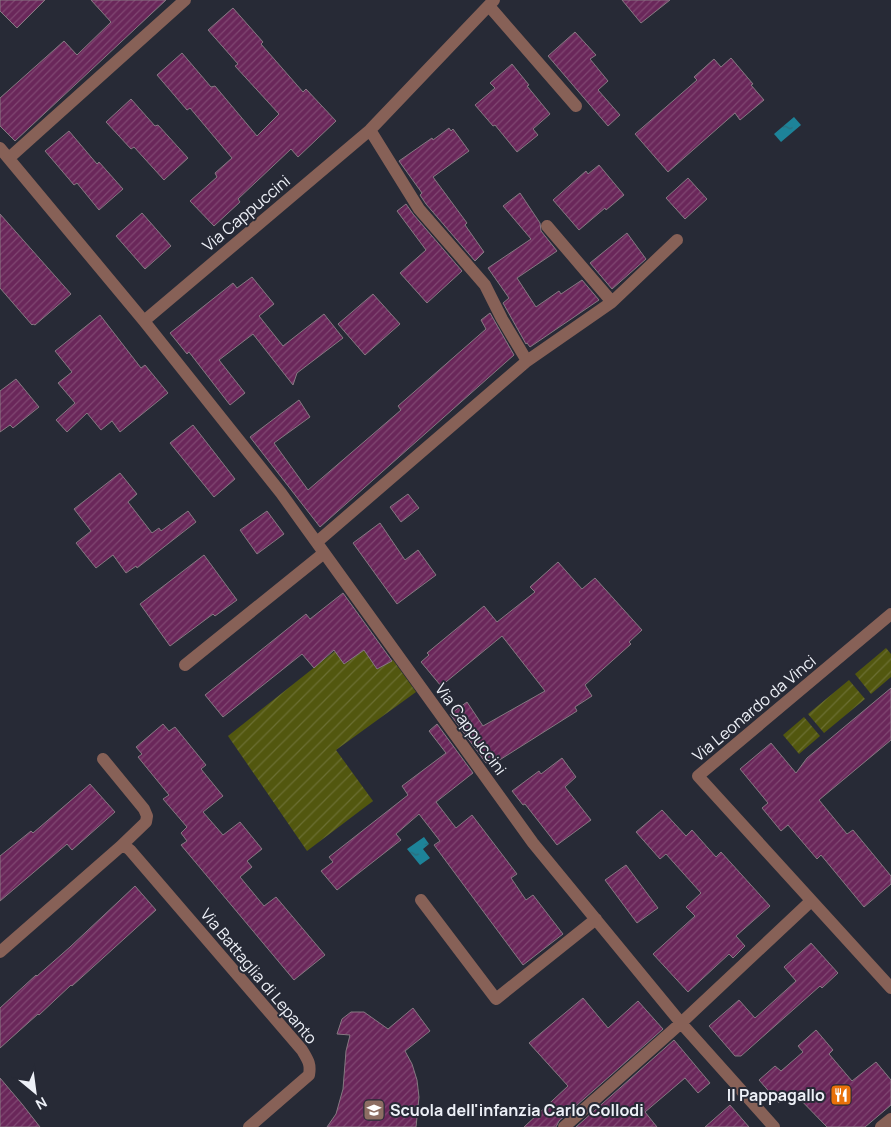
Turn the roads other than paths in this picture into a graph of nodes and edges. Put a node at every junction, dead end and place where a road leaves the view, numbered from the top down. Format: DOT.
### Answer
graph roads {
  1 [pos="180,2"];
  2 [pos="492,3"];
  3 [pos="576,106"];
  4 [pos="370,130"];
  5 [pos="0,148"];
  6 [pos="9,158"];
  7 [pos="547,226"];
  8 [pos="678,240"];
  9 [pos="612,302"];
  10 [pos="144,321"];
  11 [pos="527,361"];
  12 [pos="321,548"];
  13 [pos="891,614"];
  14 [pos="185,665"];
  15 [pos="103,759"];
  16 [pos="120,847"];
  17 [pos="421,900"];
  18 [pos="811,901"];
  19 [pos="596,920"];
  20 [pos="0,952"];
  21 [pos="891,988"];
  22 [pos="681,1023"];
  23 [pos="891,1119"];
  24 [pos="249,1127"];
  25 [pos="564,1127"];
  26 [pos="774,1127"];
  27 [pos="881,1127"];
  1 -- 6 [label="street"];
  2 -- 3 [label="street"];
  2 -- 4 [label="street, Via Cappuccini"];
  4 -- 10 [label="street, Via Cappuccini"];
  4 -- 11 [label="street"];
  5 -- 6 [label="street, Via Cappuccini"];
  6 -- 10 [label="street, Via Cappuccini"];
  7 -- 9 [label="street"];
  8 -- 9 [label="street"];
  9 -- 11 [label="street"];
  10 -- 12 [label="street, Via Cappuccini"];
  11 -- 12 [label="street"];
  12 -- 14 [label="street"];
  12 -- 19 [label="street, Via Cappuccini"];
  13 -- 18 [label="street, Via Leonardo da Vinci"];
  15 -- 16 [label="street"];
  16 -- 20 [label="street"];
  16 -- 24 [label="street, Via Battaglia di Lepanto"];
  17 -- 19 [label="street"];
  18 -- 21 [label="street, Via Leonardo da Vinci"];
  18 -- 22 [label="street"];
  19 -- 22 [label="street, Via Cappuccini"];
  22 -- 25 [label="street"];
  22 -- 26 [label="street, Via Cappuccini"];
  23 -- 27 [label="street"];
}
